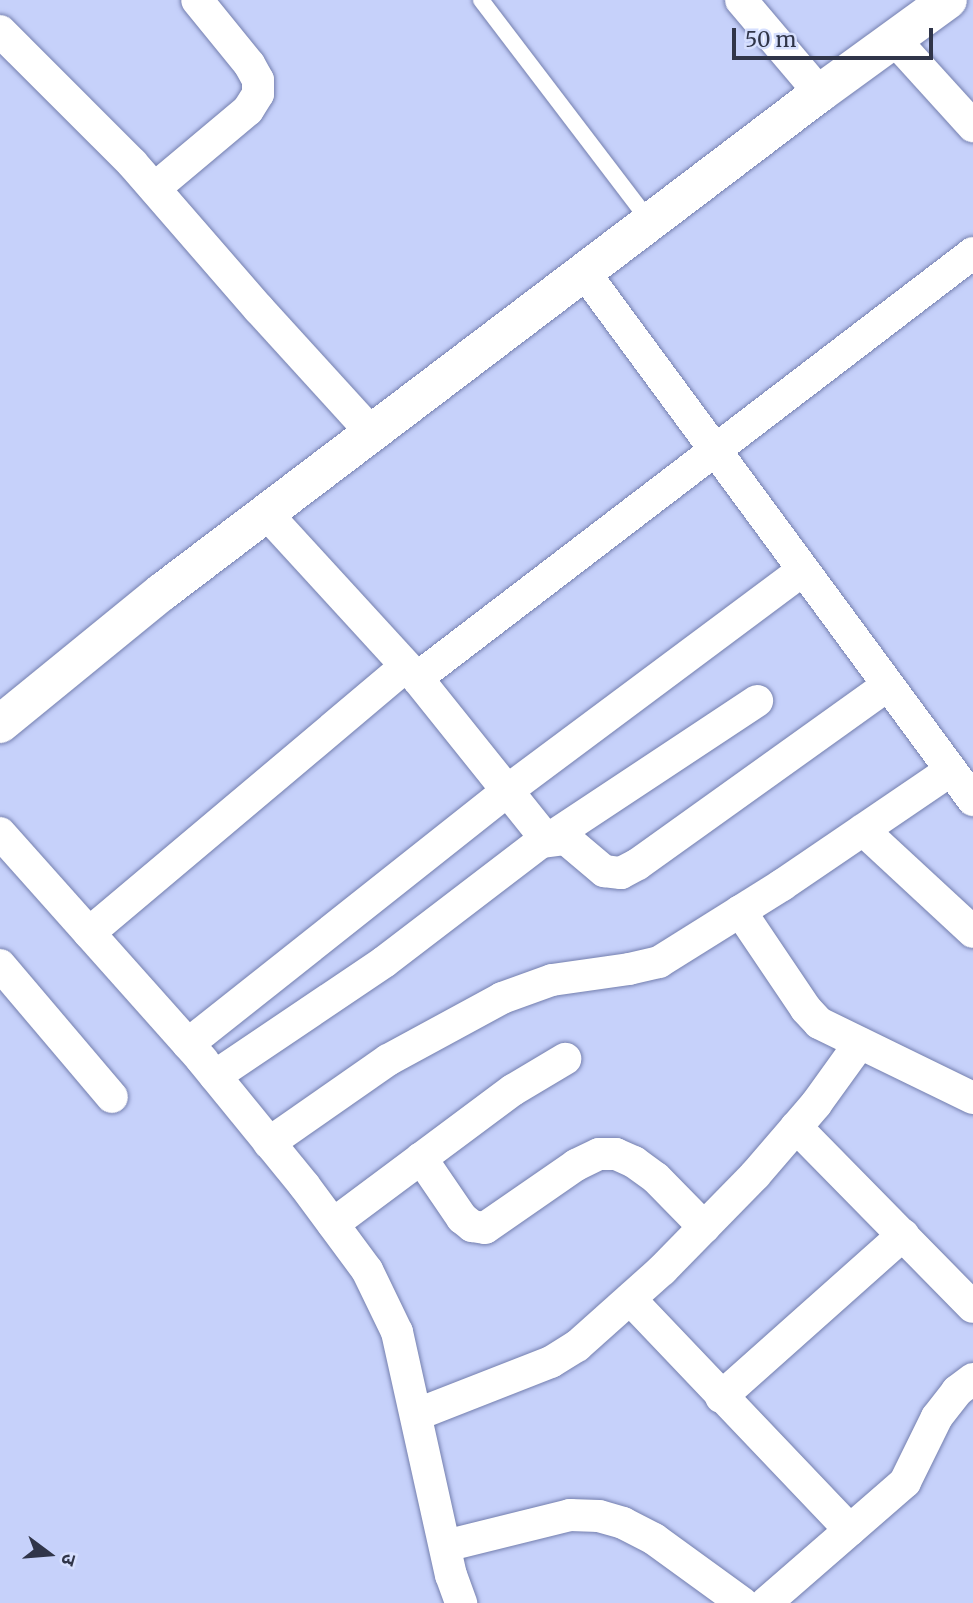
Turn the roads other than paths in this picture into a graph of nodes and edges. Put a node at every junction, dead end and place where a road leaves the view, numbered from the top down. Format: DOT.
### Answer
graph roads {
  1 [pos="197,0"];
  2 [pos="481,0"];
  3 [pos="741,0"];
  4 [pos="948,0"];
  5 [pos="0,31"];
  6 [pos="894,39"];
  7 [pos="820,93"];
  8 [pos="973,126"];
  9 [pos="155,188"];
  10 [pos="650,222"];
  11 [pos="973,253"];
  12 [pos="584,272"];
  13 [pos="372,433"];
  14 [pos="714,449"];
  15 [pos="266,513"];
  16 [pos="803,570"];
  17 [pos="411,672"];
  18 [pos="888,685"];
  19 [pos="757,701"];
  20 [pos="0,724"];
  21 [pos="951,770"];
  22 [pos="508,790"];
  23 [pos="973,800"];
  24 [pos="863,830"];
  25 [pos="0,833"];
  26 [pos="547,840"];
  27 [pos="740,911"];
  28 [pos="973,932"];
  29 [pos="89,933"];
  30 [pos="0,965"];
  31 [pos="860,1043"];
  32 [pos="188,1044"];
  33 [pos="565,1059"];
  34 [pos="215,1076"];
  35 [pos="112,1097"];
  36 [pos="973,1098"];
  37 [pos="796,1127"];
  38 [pos="269,1143"];
  39 [pos="421,1158"];
  40 [pos="333,1224"];
  41 [pos="704,1227"];
  42 [pos="903,1235"];
  43 [pos="629,1299"];
  44 [pos="973,1307"];
  45 [pos="973,1378"];
  46 [pos="721,1397"];
  47 [pos="418,1414"];
  48 [pos="850,1531"];
  49 [pos="445,1546"];
  50 [pos="461,1603"];
  51 [pos="742,1603"];
  52 [pos="766,1603"];
  1 -- 9 [label="street"];
  2 -- 10 [label="lane"];
  3 -- 7 [label="street"];
  4 -- 6 [label="main road"];
  5 -- 9 [label="street"];
  6 -- 7 [label="main road"];
  6 -- 8 [label="street"];
  7 -- 10 [label="main road"];
  9 -- 13 [label="street"];
  10 -- 12 [label="main road"];
  11 -- 14 [label="street"];
  12 -- 13 [label="main road"];
  12 -- 14 [label="street"];
  13 -- 15 [label="main road"];
  14 -- 16 [label="street"];
  14 -- 17 [label="street"];
  15 -- 17 [label="street"];
  15 -- 20 [label="main road"];
  16 -- 18 [label="street"];
  16 -- 22 [label="street"];
  17 -- 22 [label="street"];
  17 -- 29 [label="street"];
  18 -- 21 [label="street"];
  18 -- 26 [label="street"];
  19 -- 26 [label="street"];
  21 -- 23 [label="street"];
  21 -- 24 [label="street"];
  22 -- 26 [label="street"];
  22 -- 32 [label="street"];
  24 -- 27 [label="street"];
  24 -- 28 [label="street"];
  25 -- 29 [label="street"];
  26 -- 34 [label="street"];
  27 -- 31 [label="street"];
  27 -- 38 [label="street"];
  29 -- 32 [label="street"];
  30 -- 35 [label="street"];
  31 -- 36 [label="street"];
  31 -- 37 [label="street"];
  32 -- 34 [label="street"];
  33 -- 39 [label="street"];
  34 -- 38 [label="street"];
  37 -- 41 [label="street"];
  37 -- 42 [label="street"];
  38 -- 40 [label="street"];
  39 -- 40 [label="street"];
  39 -- 41 [label="street"];
  40 -- 47 [label="street"];
  41 -- 43 [label="street"];
  42 -- 44 [label="street"];
  42 -- 46 [label="street"];
  43 -- 46 [label="street"];
  43 -- 47 [label="street"];
  45 -- 48 [label="street"];
  46 -- 48 [label="street"];
  47 -- 49 [label="street"];
  48 -- 52 [label="street"];
  49 -- 50 [label="street"];
  49 -- 51 [label="street"];
}
